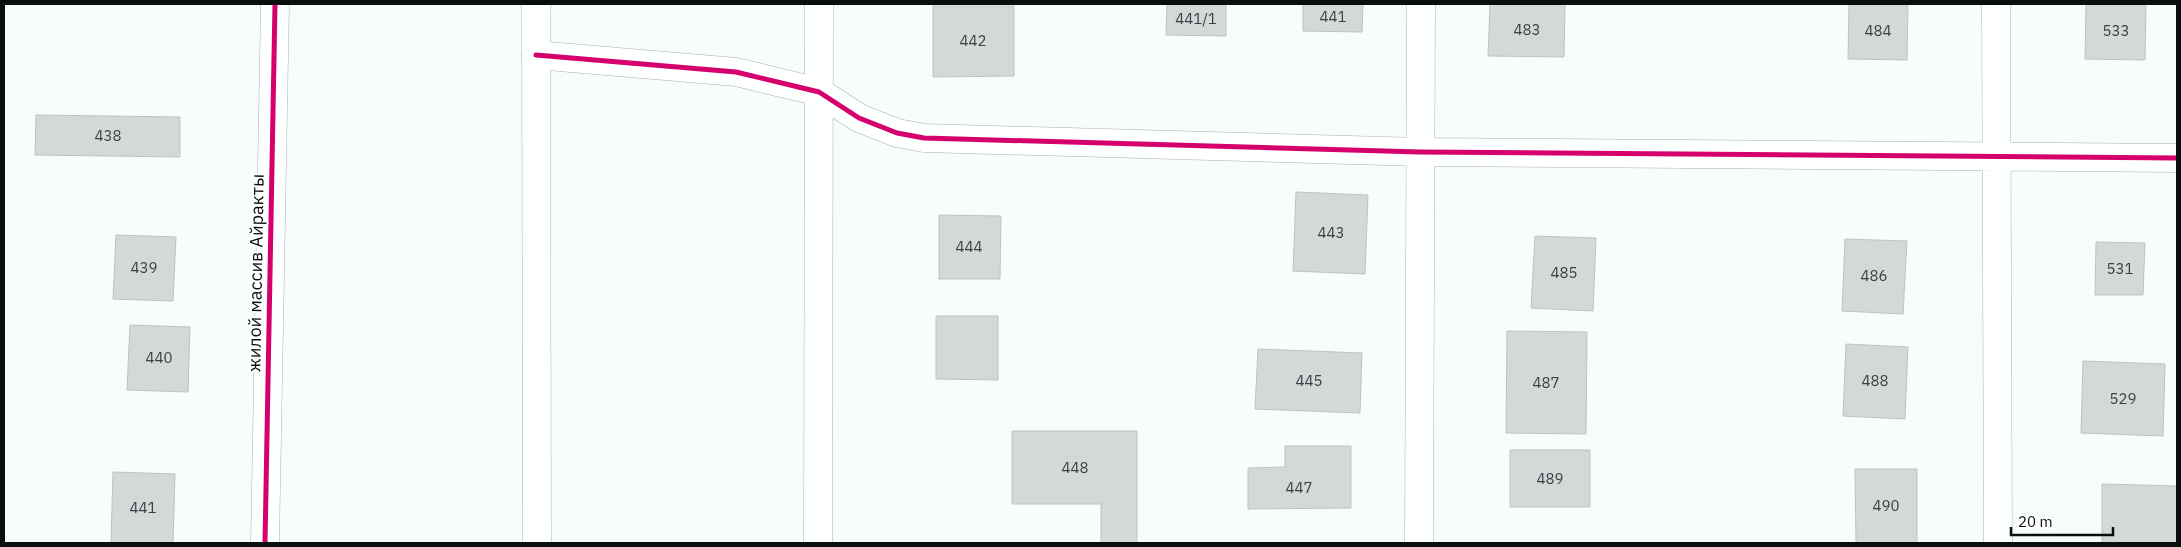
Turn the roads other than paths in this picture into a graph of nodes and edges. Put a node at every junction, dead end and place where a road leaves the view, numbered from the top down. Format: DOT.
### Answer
graph roads {
  1 [pos="275,4"];
  2 [pos="536,4"];
  3 [pos="819,4"];
  4 [pos="1421,4"];
  5 [pos="1996,4"];
  6 [pos="536,55"];
  7 [pos="819,92"];
  8 [pos="1420,152"];
  9 [pos="1997,157"];
  10 [pos="2177,158"];
  11 [pos="265,543"];
  12 [pos="537,543"];
  13 [pos="818,543"];
  14 [pos="1419,543"];
  15 [pos="1998,543"];
  1 -- 11 [label="street, жилой массив Айракты"];
  2 -- 6 [label="street"];
  3 -- 7 [label="street"];
  4 -- 8 [label="street"];
  5 -- 9 [label="street"];
  6 -- 7 [label="street"];
  6 -- 12 [label="street"];
  7 -- 8 [label="street"];
  7 -- 13 [label="street"];
  8 -- 9 [label="street"];
  8 -- 14 [label="street"];
  9 -- 10 [label="street"];
  9 -- 15 [label="street"];
}
